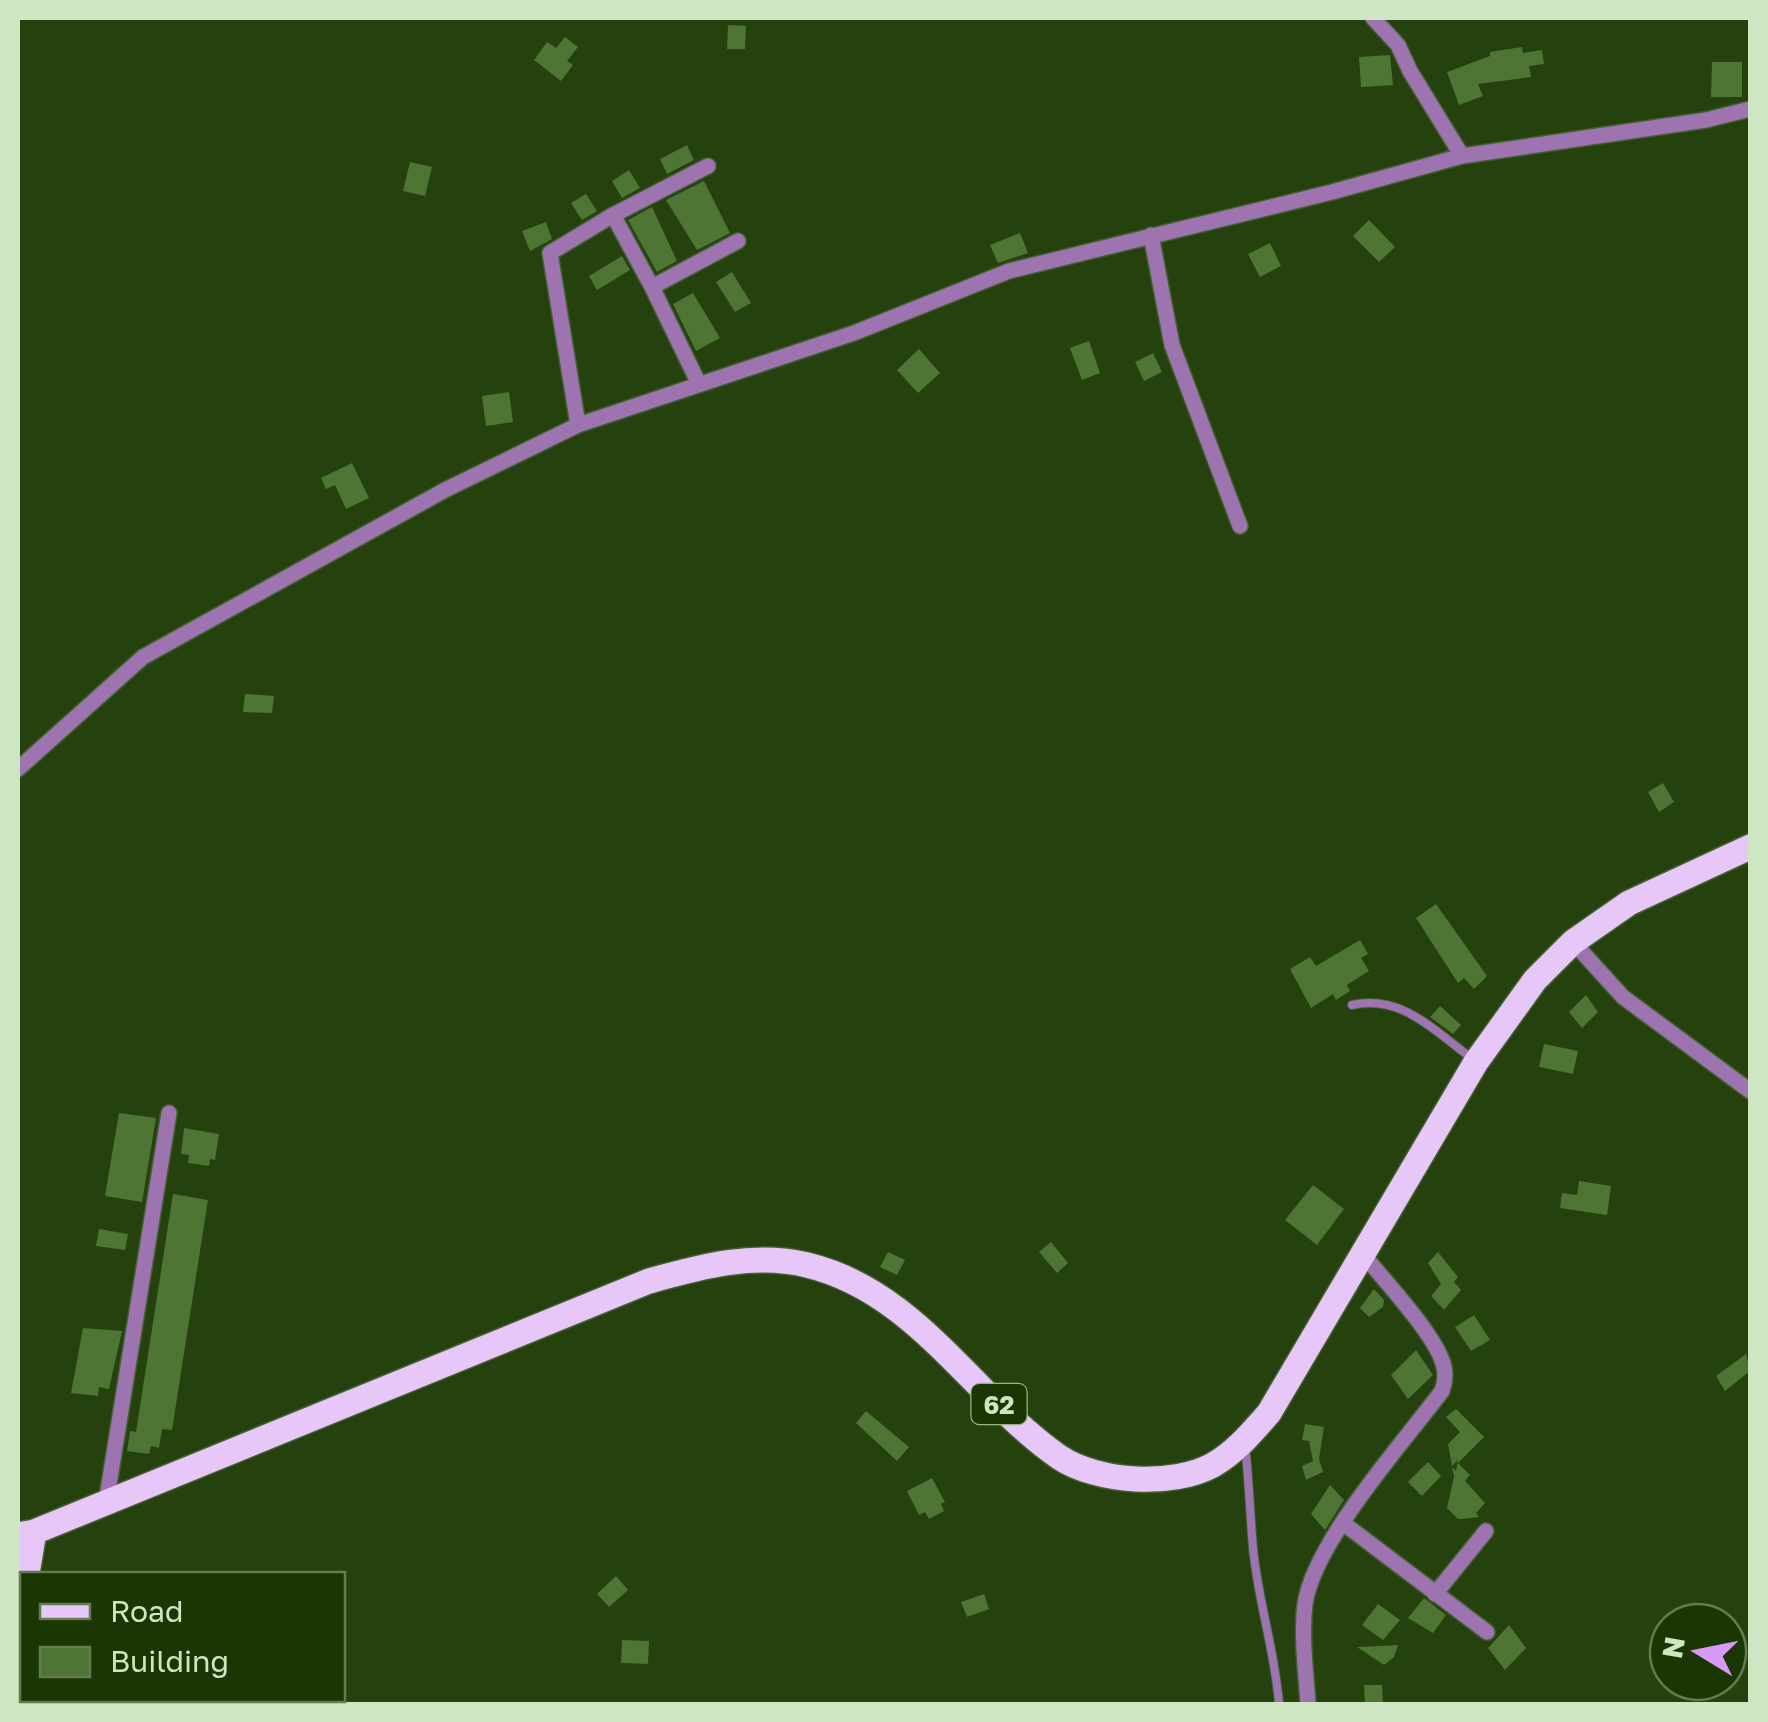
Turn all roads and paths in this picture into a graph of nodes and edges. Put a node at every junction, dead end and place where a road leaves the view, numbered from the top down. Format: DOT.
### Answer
graph roads {
  1 [pos="1374,18"];
  2 [pos="1750,109"];
  3 [pos="1462,156"];
  4 [pos="708,166"];
  5 [pos="613,215"];
  6 [pos="1152,235"];
  7 [pos="738,241"];
  8 [pos="652,287"];
  9 [pos="699,384"];
  10 [pos="578,425"];
  11 [pos="1240,526"];
  12 [pos="18,770"];
  13 [pos="1750,847"];
  14 [pos="1572,942"];
  15 [pos="1352,1005"];
  16 [pos="1476,1062"];
  17 [pos="1750,1091"];
  18 [pos="169,1112"];
  19 [pos="1364,1255"];
  20 [pos="1245,1441"];
  21 [pos="106,1502"];
  22 [pos="1343,1523"];
  23 [pos="1486,1530"];
  24 [pos="26,1534"];
  25 [pos="28,1572"];
  26 [pos="1435,1594"];
  27 [pos="1488,1632"];
  28 [pos="1279,1704"];
  29 [pos="1308,1704"];
  1 -- 3 [label="street"];
  2 -- 3 [label="street"];
  3 -- 6 [label="street"];
  4 -- 5 [label="street"];
  5 -- 8 [label="street"];
  5 -- 10 [label="street"];
  6 -- 9 [label="street"];
  6 -- 11 [label="street"];
  7 -- 8 [label="street"];
  8 -- 9 [label="street"];
  9 -- 10 [label="street"];
  10 -- 12 [label="street"];
  13 -- 14 [label="main road, 62"];
  14 -- 16 [label="main road, 62"];
  14 -- 17 [label="street"];
  15 -- 16 [label="lane"];
  16 -- 19 [label="main road, 62"];
  18 -- 21 [label="street"];
  19 -- 20 [label="main road, 62"];
  19 -- 22 [label="street"];
  20 -- 21 [label="main road, 62"];
  20 -- 28 [label="lane"];
  21 -- 24 [label="main road, 62"];
  22 -- 26 [label="street"];
  22 -- 29 [label="street"];
  23 -- 26 [label="street"];
  24 -- 25 [label="main road"];
  26 -- 27 [label="street"];
}
